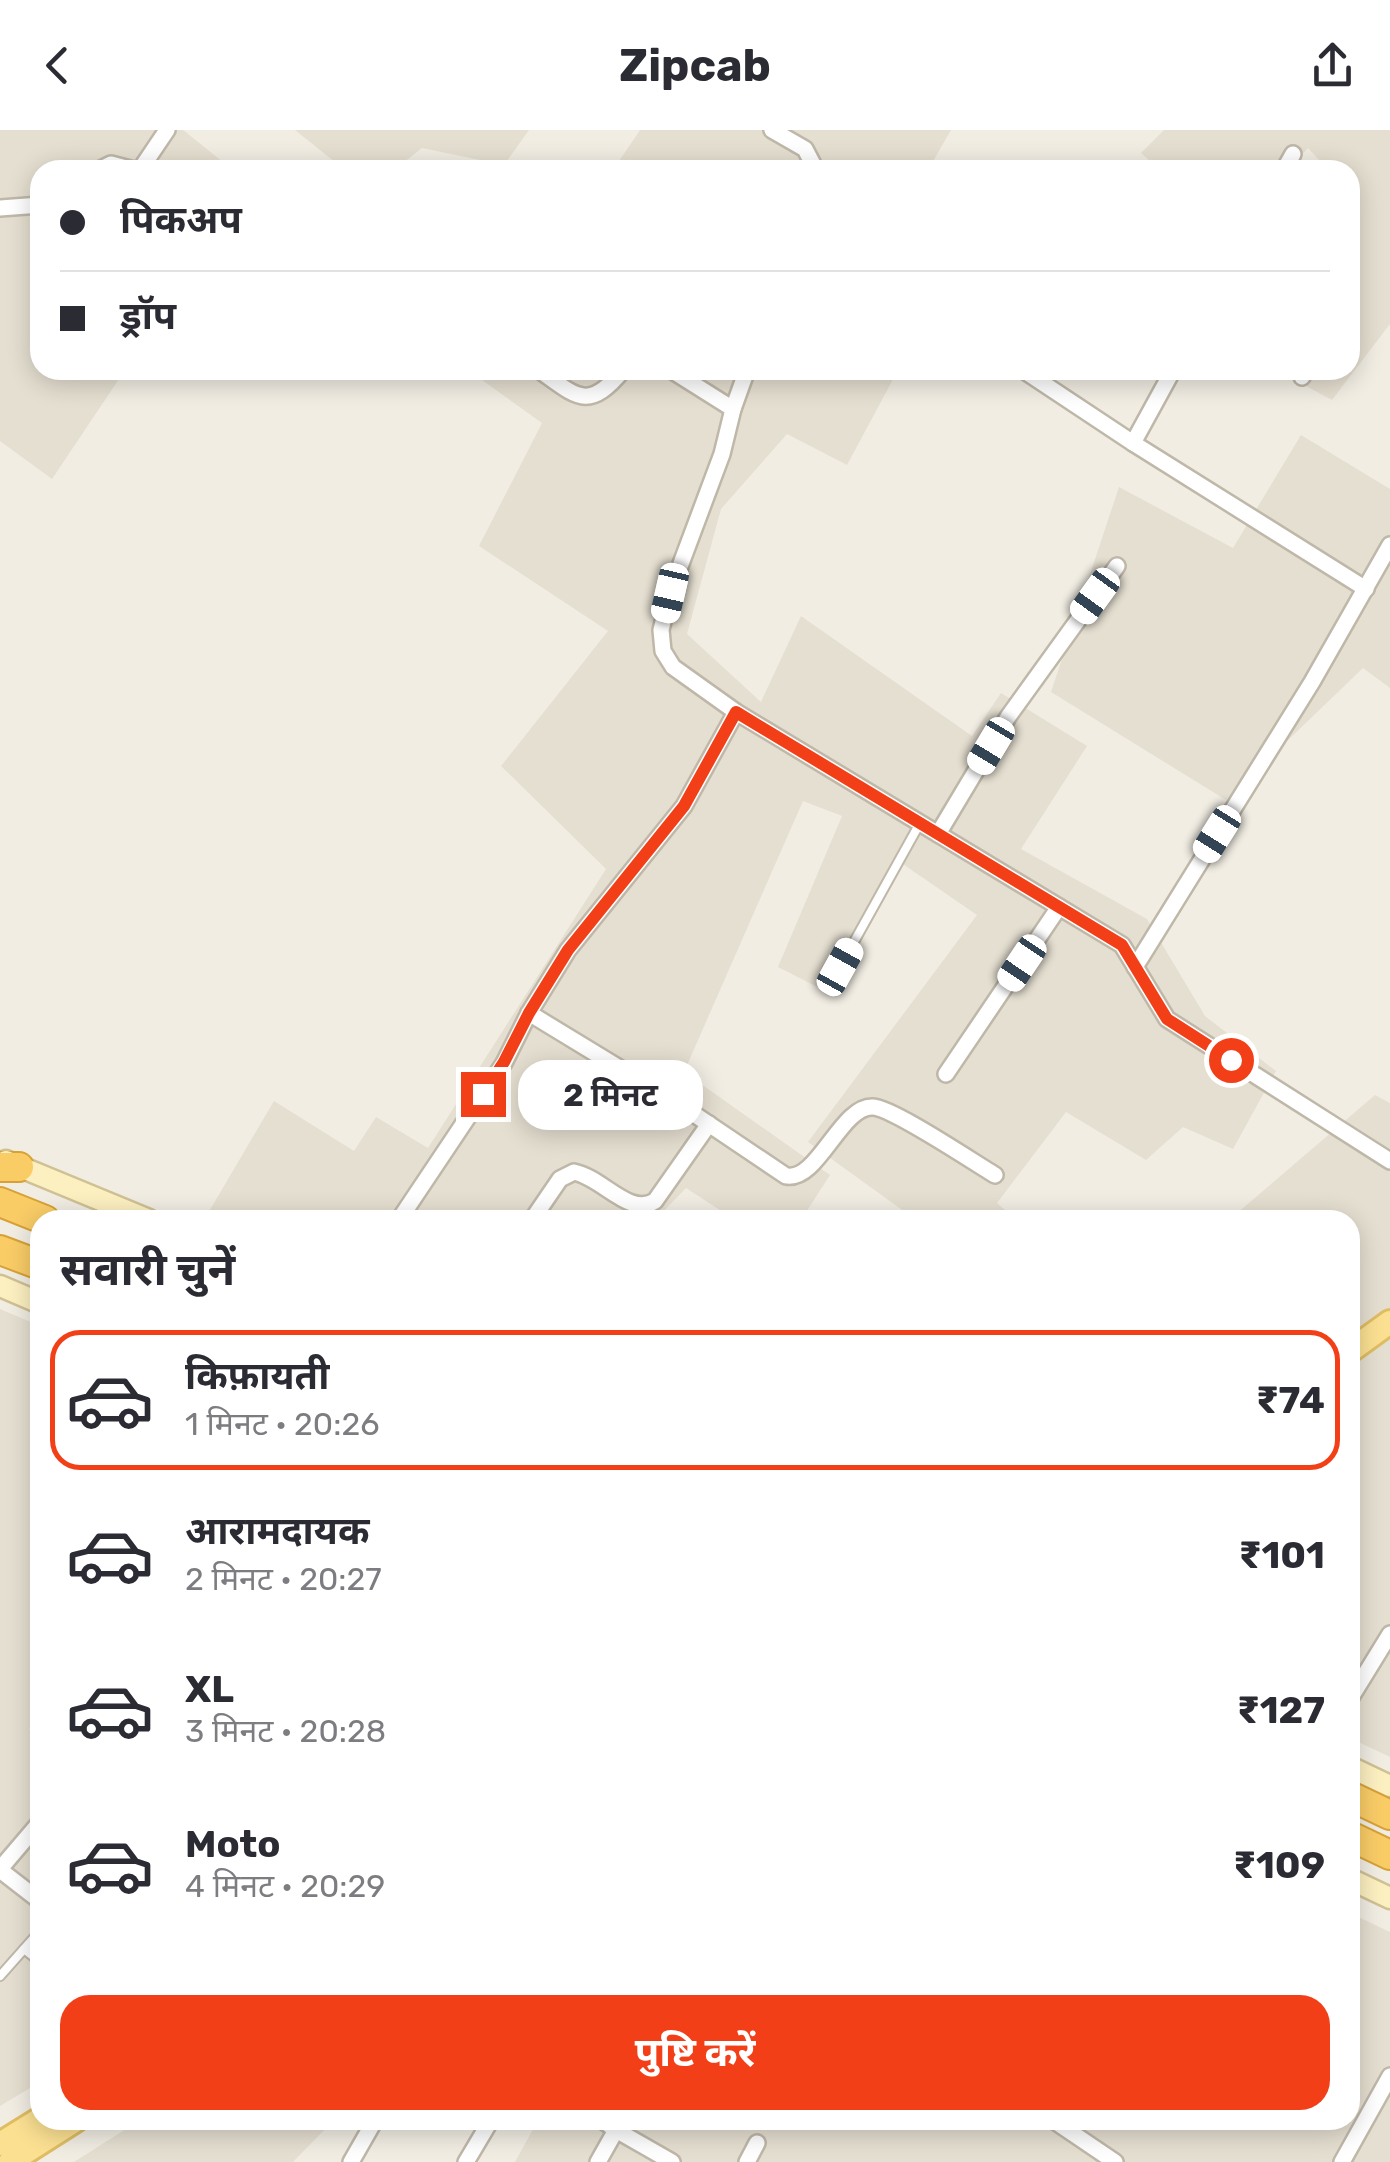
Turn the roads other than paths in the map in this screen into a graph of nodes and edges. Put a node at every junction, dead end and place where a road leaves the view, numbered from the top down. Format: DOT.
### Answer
graph roads {
  1 [pos="167,130"];
  2 [pos="772,130"];
  3 [pos="1293,154"];
  4 [pos="145,160"];
  5 [pos="811,160"];
  6 [pos="1290,160"];
  7 [pos="30,206"];
  8 [pos="0,208"];
  9 [pos="553,380"];
  10 [pos="613,380"];
  11 [pos="687,380"];
  12 [pos="743,380"];
  13 [pos="1038,380"];
  14 [pos="1167,380"];
  15 [pos="733,408"];
  16 [pos="1132,443"];
  17 [pos="1390,545"];
  18 [pos="1117,566"];
  19 [pos="1366,589"];
  20 [pos="736,712"];
  21 [pos="920,823"];
  22 [pos="938,834"];
  23 [pos="1060,907"];
  24 [pos="840,967"];
  25 [pos="1136,967"];
  26 [pos="529,1013"];
  27 [pos="946,1074"];
  28 [pos="708,1124"];
  29 [pos="1390,1162"];
  30 [pos="6,1164"];
  31 [pos="995,1175"];
  32 [pos="0,1202"];
  33 [pos="123,1210"];
  34 [pos="405,1210"];
  35 [pos="539,1210"];
  36 [pos="30,1214"];
  37 [pos="0,1250"];
  38 [pos="30,1261"];
  39 [pos="0,1286"];
  40 [pos="30,1299"];
  41 [pos="1390,1322"];
  42 [pos="1360,1344"];
  43 [pos="1390,1634"];
  44 [pos="1360,1682"];
  45 [pos="1360,1772"];
  46 [pos="1390,1786"];
  47 [pos="1360,1801"];
  48 [pos="1390,1815"];
  49 [pos="30,1834"];
  50 [pos="1360,1841"];
  51 [pos="1390,1855"];
  52 [pos="0,1870"];
  53 [pos="1360,1884"];
  54 [pos="30,1893"];
  55 [pos="1390,1898"];
  56 [pos="30,1942"];
  57 [pos="24,1949"];
  58 [pos="30,1954"];
  59 [pos="0,1976"];
  60 [pos="1390,2076"];
  61 [pos="30,2125"];
  62 [pos="60,2130"];
  63 [pos="368,2130"];
  64 [pos="486,2130"];
  65 [pos="607,2130"];
  66 [pos="617,2130"];
  67 [pos="1064,2130"];
  68 [pos="1360,2130"];
  69 [pos="1360,2130"];
  70 [pos="756,2143"];
  71 [pos="0,2144"];
  72 [pos="1090,2155"];
  73 [pos="10,2162"];
  74 [pos="350,2162"];
  75 [pos="466,2162"];
  76 [pos="598,2162"];
  77 [pos="672,2162"];
  78 [pos="746,2162"];
  79 [pos="1115,2162"];
  80 [pos="1342,2162"];
  1 -- 4 [label="street"];
  2 -- 5 [label="street"];
  3 -- 6 [label="street"];
  7 -- 8 [label="street"];
  9 -- 10 [label="street"];
  11 -- 15 [label="street"];
  12 -- 15 [label="street"];
  13 -- 16 [label="street"];
  14 -- 16 [label="street"];
  15 -- 20 [label="street"];
  16 -- 19 [label="street"];
  17 -- 19 [label="street"];
  18 -- 22 [label="street"];
  19 -- 25 [label="street"];
  20 -- 21 [label="street"];
  20 -- 26 [label="street"];
  21 -- 22 [label="street"];
  21 -- 24 [label="lane"];
  22 -- 23 [label="street"];
  23 -- 25 [label="street"];
  23 -- 27 [label="street"];
  25 -- 29 [label="street"];
  26 -- 28 [label="street"];
  26 -- 34 [label="street"];
  28 -- 31 [label="street"];
  28 -- 35 [label="street"];
  30 -- 33 [label="street"];
  32 -- 36 [label="highway"];
  37 -- 38 [label="highway"];
  39 -- 40 [label="street"];
  41 -- 42 [label="main road"];
  43 -- 44 [label="street"];
  45 -- 46 [label="street"];
  47 -- 48 [label="highway"];
  49 -- 52 [label="street"];
  50 -- 51 [label="highway"];
  52 -- 54 [label="street"];
  53 -- 55 [label="street"];
  56 -- 57 [label="lane"];
  57 -- 58 [label="lane"];
  57 -- 59 [label="lane"];
  60 -- 68 [label="street"];
  61 -- 71 [label="main road"];
  62 -- 73 [label="main road"];
  63 -- 74 [label="street"];
  64 -- 75 [label="street"];
  65 -- 76 [label="street"];
  66 -- 77 [label="street"];
  67 -- 72 [label="street"];
  69 -- 80 [label="street"];
  70 -- 78 [label="street"];
  72 -- 79 [label="street"];
}
